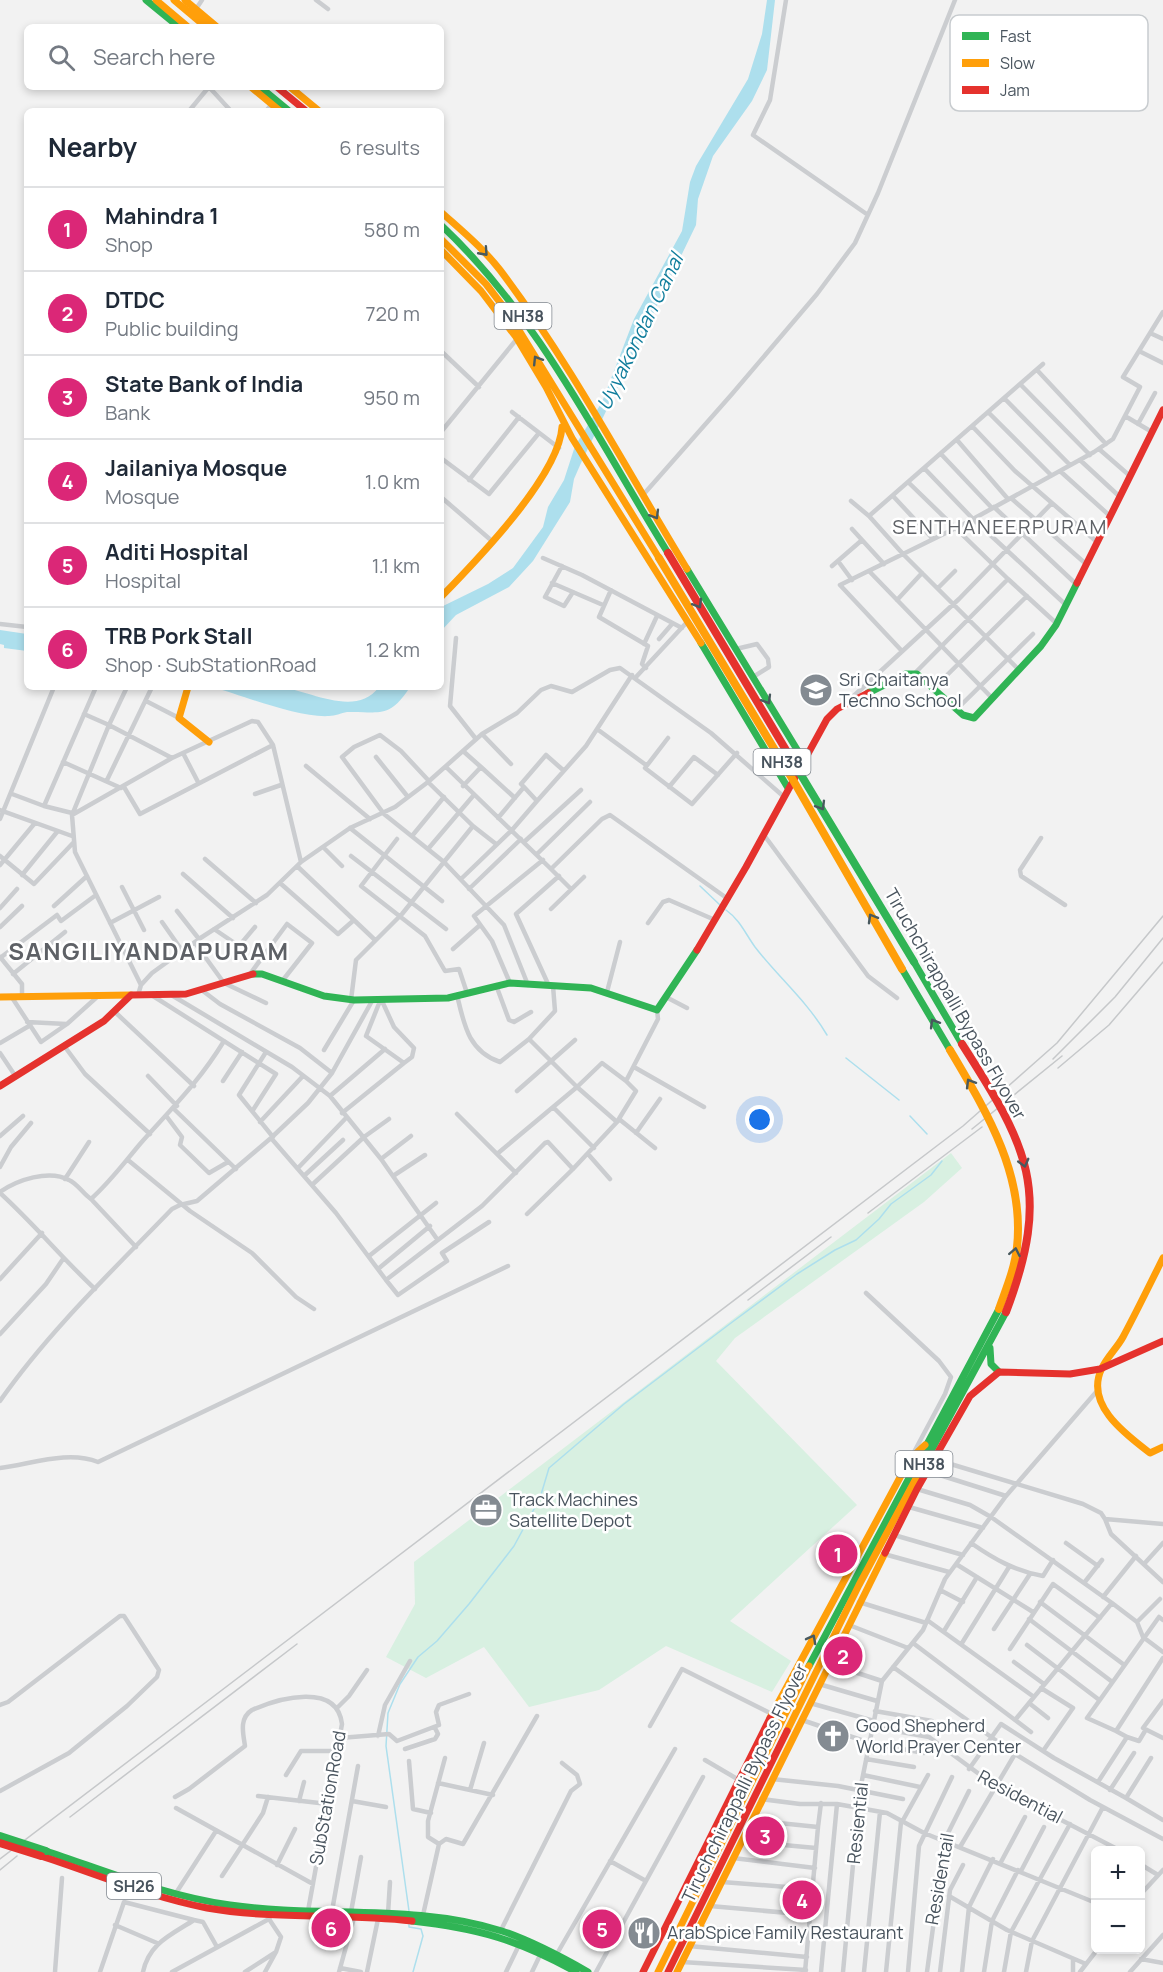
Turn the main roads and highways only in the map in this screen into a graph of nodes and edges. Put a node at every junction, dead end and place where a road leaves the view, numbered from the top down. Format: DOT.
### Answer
graph roads {
  1 [pos="146,0"];
  2 [pos="156,0"];
  3 [pos="174,0"];
  4 [pos="185,0"];
  5 [pos="175,24"];
  6 [pos="184,24"];
  7 [pos="202,24"];
  8 [pos="214,24"];
  9 [pos="255,90"];
  10 [pos="264,90"];
  11 [pos="282,90"];
  12 [pos="294,90"];
  13 [pos="277,108"];
  14 [pos="285,108"];
  15 [pos="302,108"];
  16 [pos="315,108"];
  17 [pos="444,215"];
  18 [pos="444,228"];
  19 [pos="444,242"];
  20 [pos="444,253"];
  21 [pos="550,397"];
  22 [pos="1163,410"];
  23 [pos="646,546"];
  24 [pos="444,594"];
  25 [pos="187,690"];
  26 [pos="208,742"];
  27 [pos="804,761"];
  28 [pos="788,788"];
  29 [pos="134,995"];
  30 [pos="0,996"];
  31 [pos="0,1086"];
  32 [pos="1163,1258"];
  33 [pos="1003,1310"];
  34 [pos="1163,1341"];
  35 [pos="990,1345"];
  36 [pos="1100,1369"];
  37 [pos="999,1372"];
  38 [pos="927,1444"];
  39 [pos="1163,1447"];
  40 [pos="0,1836"];
  41 [pos="0,1843"];
  42 [pos="44,1854"];
  43 [pos="272,1914"];
  44 [pos="352,1915"];
  45 [pos="391,1917"];
  46 [pos="420,1918"];
  47 [pos="543,1949"];
  48 [pos="658,1971"];
  49 [pos="576,1972"];
  50 [pos="588,1972"];
  51 [pos="643,1972"];
  52 [pos="668,1972"];
  53 [pos="677,1972"];
  1 -- 5 [label="main road"];
  2 -- 6 [label="main road"];
  3 -- 7 [label="main road"];
  4 -- 8 [label="main road"];
  9 -- 13 [label="main road"];
  10 -- 14 [label="main road"];
  11 -- 15 [label="main road"];
  12 -- 16 [label="main road"];
  17 -- 27 [label="main road, one-way"];
  18 -- 33 [label="main road, Tiruchchirappalli Bypass Flyover / NH38, one-way, bridge"];
  23 -- 19 [label="main road, NH38, one-way"];
  20 -- 21 [label="main road"];
  21 -- 23 [label="main road"];
  21 -- 24 [label="main road"];
  22 -- 27 [label="main road"];
  23 -- 28 [label="main road"];
  33 -- 23 [label="main road, Tiruchchirappalli Bypass Flyover / NH38, one-way, bridge"];
  25 -- 26 [label="main road"];
  27 -- 28 [label="main road"];
  28 -- 29 [label="main road"];
  29 -- 30 [label="main road"];
  29 -- 31 [label="main road"];
  32 -- 36 [label="main road"];
  33 -- 35 [label="main road, Tiruchchirappalli Bypass Flyover / NH38"];
  33 -- 38 [label="main road, Tiruchchirappalli Bypass Flyover / NH38"];
  34 -- 36 [label="main road"];
  35 -- 37 [label="main road"];
  35 -- 52 [label="main road, Tiruchchirappalli Bypass Flyover / NH38"];
  36 -- 37 [label="main road"];
  36 -- 39 [label="main road"];
  37 -- 53 [label="main road"];
  38 -- 48 [label="main road, Tiruchchirappalli Bypass Flyover / NH38"];
  51 -- 38 [label="main road, one-way"];
  40 -- 42 [label="main road, SH26, bridge"];
  41 -- 42 [label="main road, SH26, bridge"];
  42 -- 43 [label="main road, SH26"];
  42 -- 43 [label="main road, SH26"];
  43 -- 44 [label="main road, SH26"];
  43 -- 44 [label="main road, SH26"];
  44 -- 45 [label="main road, SH26"];
  44 -- 45 [label="main road, SH26"];
  45 -- 46 [label="main road, SH26"];
  46 -- 47 [label="main road, SH26"];
  46 -- 47 [label="main road, SH26"];
  47 -- 49 [label="main road, SH26"];
  47 -- 50 [label="main road, SH26"];
}
